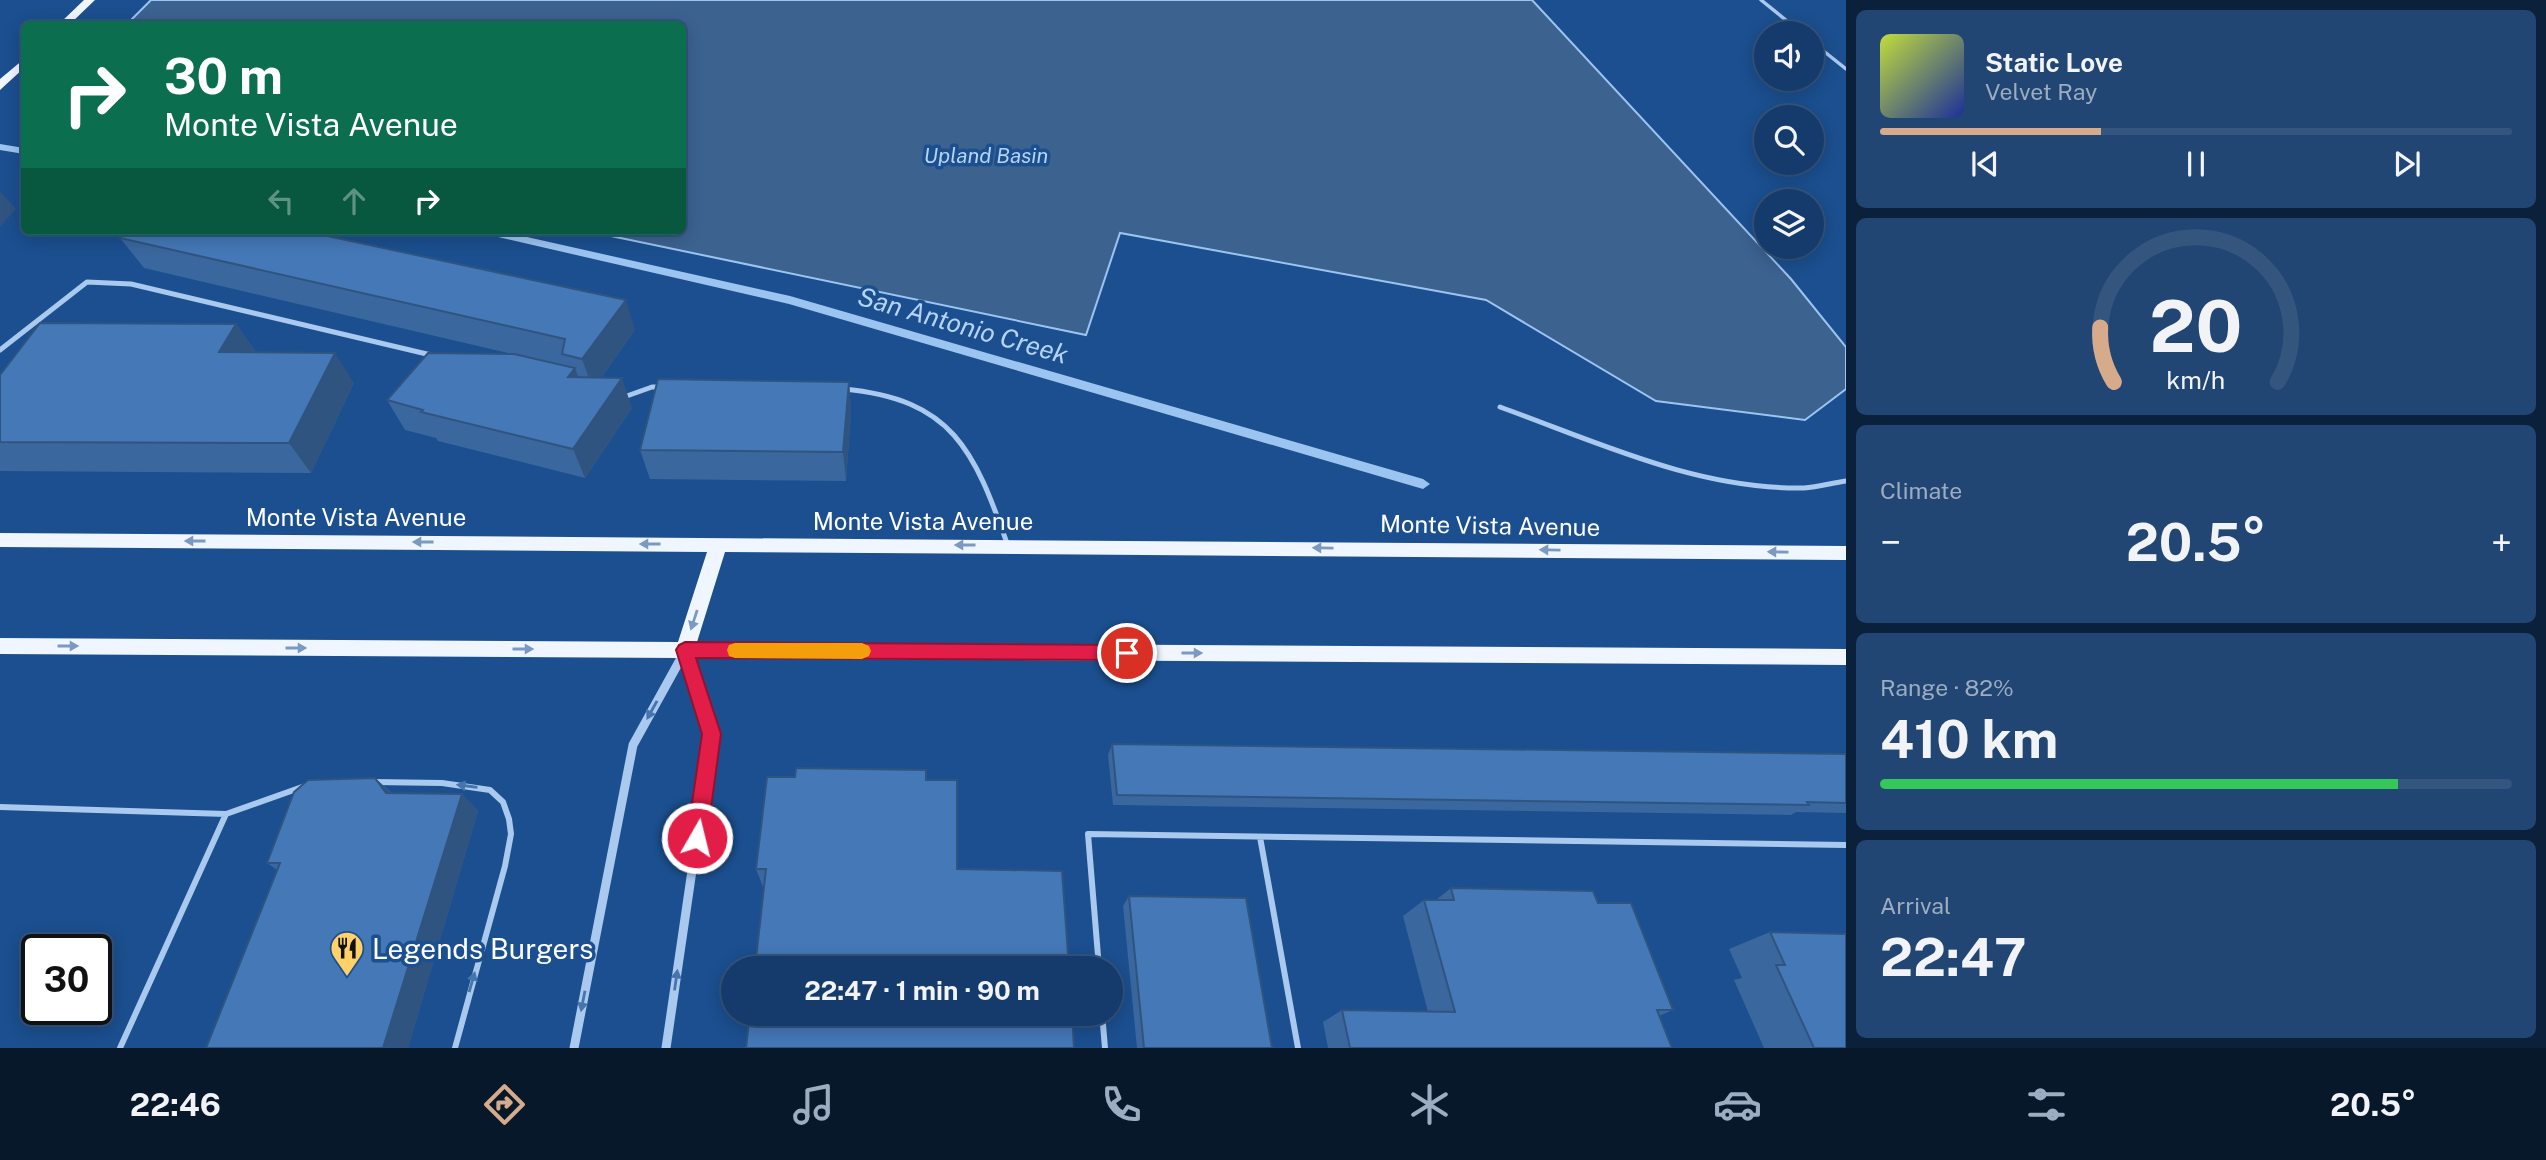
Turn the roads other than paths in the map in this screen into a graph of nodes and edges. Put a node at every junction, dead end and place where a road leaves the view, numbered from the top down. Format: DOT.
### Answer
graph roads {
  1 [pos="90,0"];
  2 [pos="1761,0"];
  3 [pos="67,21"];
  4 [pos="1787,21"];
  5 [pos="1824,51"];
  6 [pos="21,65"];
  7 [pos="1846,69"];
  8 [pos="0,86"];
  9 [pos="0,349"];
  10 [pos="441,358"];
  11 [pos="666,387"];
  12 [pos="834,389"];
  13 [pos="616,400"];
  14 [pos="1500,407"];
  15 [pos="1846,481"];
  16 [pos="0,540"];
  17 [pos="719,544"];
  18 [pos="1008,546"];
  19 [pos="1846,553"];
  20 [pos="0,646"];
  21 [pos="685,650"];
  22 [pos="1846,657"];
  23 [pos="362,782"];
  24 [pos="311,785"];
  25 [pos="0,807"];
  26 [pos="226,814"];
  27 [pos="1260,837"];
  28 [pos="1846,845"];
  29 [pos="1098,956"];
  30 [pos="1103,1026"];
  31 [pos="120,1048"];
  32 [pos="455,1048"];
  33 [pos="574,1048"];
  34 [pos="666,1048"];
  35 [pos="1105,1048"];
  36 [pos="1298,1048"];
  1 -- 3 [label="main road"];
  2 -- 4 [label="lane"];
  5 -- 7 [label="lane"];
  6 -- 8 [label="main road"];
  9 -- 10 [label="lane"];
  11 -- 13 [label="lane"];
  12 -- 18 [label="lane"];
  14 -- 15 [label="lane"];
  17 -- 16 [label="main road, Monte Vista Avenue, one-way"];
  18 -- 17 [label="main road, Monte Vista Avenue, one-way"];
  17 -- 21 [label="main road, one-way"];
  19 -- 18 [label="main road, Monte Vista Avenue, one-way"];
  20 -- 21 [label="main road, one-way"];
  21 -- 22 [label="main road, one-way"];
  21 -- 33 [label="street, one-way"];
  34 -- 21 [label="street, one-way"];
  32 -- 23 [label="lane, one-way"];
  24 -- 26 [label="lane"];
  25 -- 26 [label="lane"];
  26 -- 31 [label="lane"];
  27 -- 28 [label="lane"];
  27 -- 29 [label="lane"];
  27 -- 36 [label="lane"];
  30 -- 35 [label="lane"];
}
